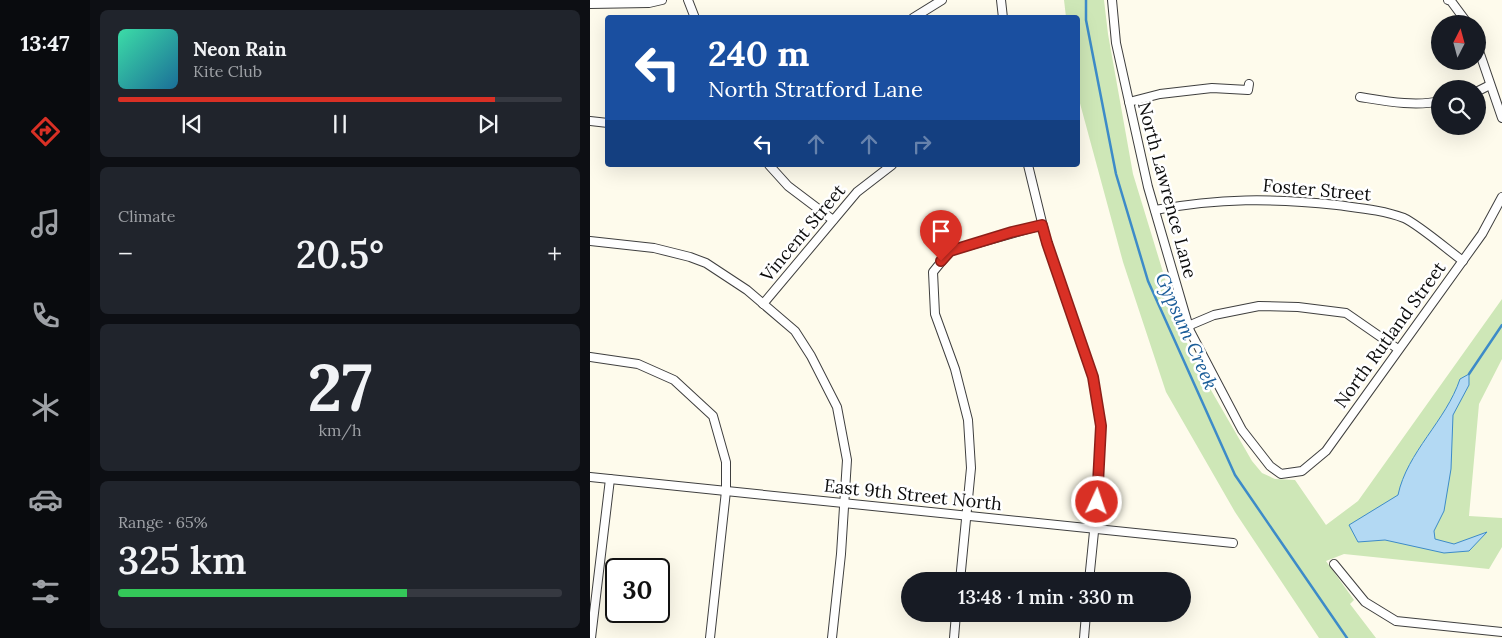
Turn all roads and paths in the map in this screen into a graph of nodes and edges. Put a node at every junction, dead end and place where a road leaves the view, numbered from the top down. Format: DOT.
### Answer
graph roads {
  1 [pos="662,0"];
  2 [pos="688,0"];
  3 [pos="942,0"];
  4 [pos="1001,0"];
  5 [pos="1112,0"];
  6 [pos="1448,0"];
  7 [pos="590,4"];
  8 [pos="694,15"];
  9 [pos="918,15"];
  10 [pos="1003,15"];
  11 [pos="1461,15"];
  12 [pos="1485,70"];
  13 [pos="1249,84"];
  14 [pos="1490,85"];
  15 [pos="1486,87"];
  16 [pos="1360,97"];
  17 [pos="1129,102"];
  18 [pos="1431,103"];
  19 [pos="1502,118"];
  20 [pos="590,121"];
  21 [pos="605,123"];
  22 [pos="770,167"];
  23 [pos="889,167"];
  24 [pos="1028,167"];
  25 [pos="1502,197"];
  26 [pos="1154,210"];
  27 [pos="833,220"];
  28 [pos="1042,225"];
  29 [pos="590,241"];
  30 [pos="1463,261"];
  31 [pos="763,304"];
  32 [pos="1188,326"];
  33 [pos="1398,350"];
  34 [pos="590,357"];
  35 [pos="1287,473"];
  36 [pos="590,477"];
  37 [pos="610,479"];
  38 [pos="726,491"];
  39 [pos="845,504"];
  40 [pos="967,516"];
  41 [pos="1095,529"];
  42 [pos="1233,543"];
  43 [pos="1334,564"];
  44 [pos="961,572"];
  45 [pos="1091,572"];
  46 [pos="592,600"];
  47 [pos="955,622"];
  48 [pos="1085,622"];
  49 [pos="1502,632"];
  50 [pos="591,638"];
  51 [pos="710,638"];
  52 [pos="832,638"];
  53 [pos="954,638"];
  54 [pos="1084,638"];
  1 -- 7 [label="street"];
  2 -- 8 [label="street"];
  3 -- 9 [label="street"];
  4 -- 10 [label="street"];
  5 -- 17 [label="street, North Lawrence Lane"];
  6 -- 11 [label="street"];
  12 -- 14 [label="street"];
  13 -- 17 [label="street"];
  14 -- 15 [label="street"];
  14 -- 19 [label="street"];
  16 -- 18 [label="street"];
  17 -- 26 [label="street, North Lawrence Lane"];
  20 -- 21 [label="street"];
  22 -- 27 [label="street"];
  23 -- 27 [label="street, Vincent Street"];
  24 -- 28 [label="street"];
  25 -- 30 [label="street, North Rutland Street"];
  26 -- 30 [label="street, Foster Street"];
  26 -- 32 [label="street, North Lawrence Lane"];
  27 -- 31 [label="street, Vincent Street"];
  28 -- 40 [label="street"];
  28 -- 41 [label="street"];
  29 -- 31 [label="street"];
  30 -- 33 [label="street, North Rutland Street"];
  31 -- 39 [label="street"];
  32 -- 33 [label="street"];
  32 -- 35 [label="street, North Lawrence Lane"];
  33 -- 35 [label="street, North Rutland Street"];
  34 -- 38 [label="street"];
  36 -- 37 [label="street, East 9th Street North"];
  37 -- 38 [label="street, East 9th Street North"];
  37 -- 46 [label="street"];
  38 -- 39 [label="street, East 9th Street North"];
  38 -- 51 [label="street"];
  39 -- 40 [label="street, East 9th Street North"];
  39 -- 52 [label="street"];
  40 -- 41 [label="street, East 9th Street North"];
  40 -- 44 [label="street"];
  41 -- 42 [label="street, East 9th Street North"];
  41 -- 45 [label="street"];
  43 -- 49 [label="street"];
  46 -- 50 [label="street"];
  47 -- 53 [label="street"];
  48 -- 54 [label="street"];
}
